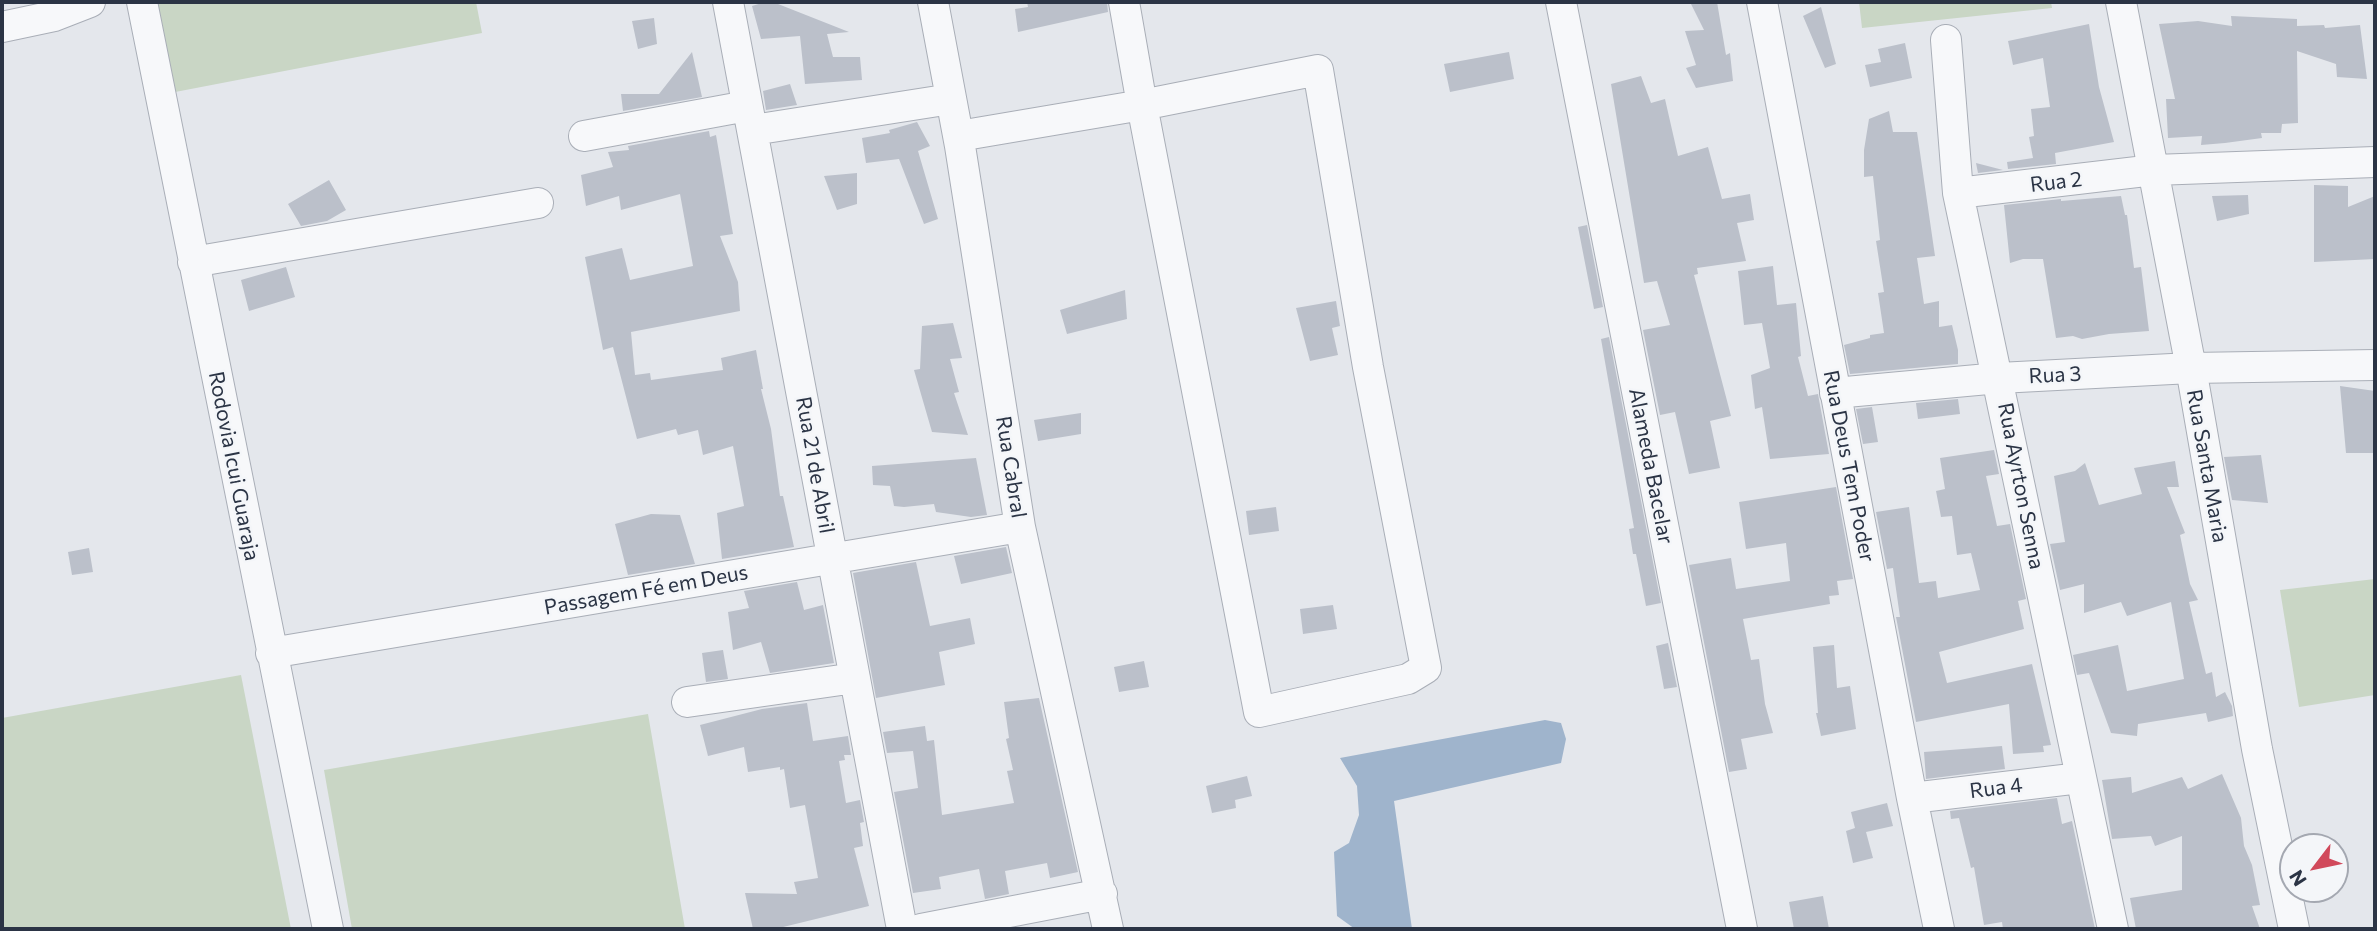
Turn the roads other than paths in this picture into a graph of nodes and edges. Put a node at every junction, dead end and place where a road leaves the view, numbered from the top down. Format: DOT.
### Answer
graph roads {
  1 [pos="90,2"];
  2 [pos="142,2"];
  3 [pos="728,2"];
  4 [pos="933,2"];
  5 [pos="1124,2"];
  6 [pos="1561,2"];
  7 [pos="1762,2"];
  8 [pos="2121,2"];
  9 [pos="2,27"];
  10 [pos="1946,40"];
  11 [pos="951,99"];
  12 [pos="1142,105"];
  13 [pos="750,118"];
  14 [pos="584,135"];
  15 [pos="958,136"];
  16 [pos="2375,163"];
  17 [pos="2154,170"];
  18 [pos="1958,193"];
  19 [pos="538,204"];
  20 [pos="192,262"];
  21 [pos="2375,365"];
  22 [pos="2190,368"];
  23 [pos="1999,378"];
  24 [pos="1835,393"];
  25 [pos="1020,527"];
  26 [pos="832,558"];
  27 [pos="271,653"];
  28 [pos="855,678"];
  29 [pos="687,702"];
  30 [pos="2080,778"];
  31 [pos="1912,798"];
  32 [pos="1102,894"];
  33 [pos="328,929"];
  34 [pos="902,929"];
  35 [pos="921,929"];
  36 [pos="1108,929"];
  37 [pos="1742,929"];
  38 [pos="1939,929"];
  39 [pos="2113,929"];
  40 [pos="2294,929"];
  1 -- 9 [label="street"];
  2 -- 20 [label="street, Rodovia Icui Guaraja"];
  3 -- 13 [label="street, Rua 21 de Abril"];
  4 -- 11 [label="street, Rua Cabral"];
  5 -- 12 [label="street"];
  6 -- 37 [label="street, Alameda Bacelar"];
  7 -- 24 [label="street, Rua Deus Tem Poder"];
  8 -- 17 [label="street, Rua Santa Maria"];
  10 -- 18 [label="street, Rua Ayrton Senna"];
  11 -- 13 [label="street"];
  11 -- 15 [label="street, Rua Cabral"];
  12 -- 12 [label="street"];
  12 -- 15 [label="street"];
  13 -- 14 [label="street"];
  13 -- 26 [label="street, Rua 21 de Abril"];
  15 -- 25 [label="street, Rua Cabral"];
  16 -- 17 [label="street, Rua 2"];
  17 -- 18 [label="street, Rua 2"];
  17 -- 22 [label="street, Rua Santa Maria"];
  18 -- 23 [label="street, Rua Ayrton Senna"];
  19 -- 20 [label="street"];
  20 -- 27 [label="street, Rodovia Icui Guaraja"];
  21 -- 22 [label="street, Rua 3"];
  22 -- 23 [label="street, Rua 3"];
  22 -- 40 [label="street, Rua Santa Maria"];
  23 -- 24 [label="street, Rua 3"];
  23 -- 30 [label="street, Rua Ayrton Senna"];
  24 -- 31 [label="street, Rua Deus Tem Poder"];
  25 -- 26 [label="street, Passagem Fé em Deus"];
  25 -- 32 [label="street, Rua Cabral"];
  26 -- 27 [label="street, Passagem Fé em Deus"];
  26 -- 28 [label="street, Rua 21 de Abril"];
  27 -- 33 [label="street, Rodovia Icui Guaraja"];
  28 -- 29 [label="street"];
  28 -- 34 [label="street, Rua 21 de Abril"];
  30 -- 31 [label="street, Rua 4"];
  30 -- 39 [label="street, Rua Ayrton Senna"];
  31 -- 38 [label="street, Rua Deus Tem Poder"];
  32 -- 35 [label="street"];
  32 -- 36 [label="street, Rua Cabral"];
}
